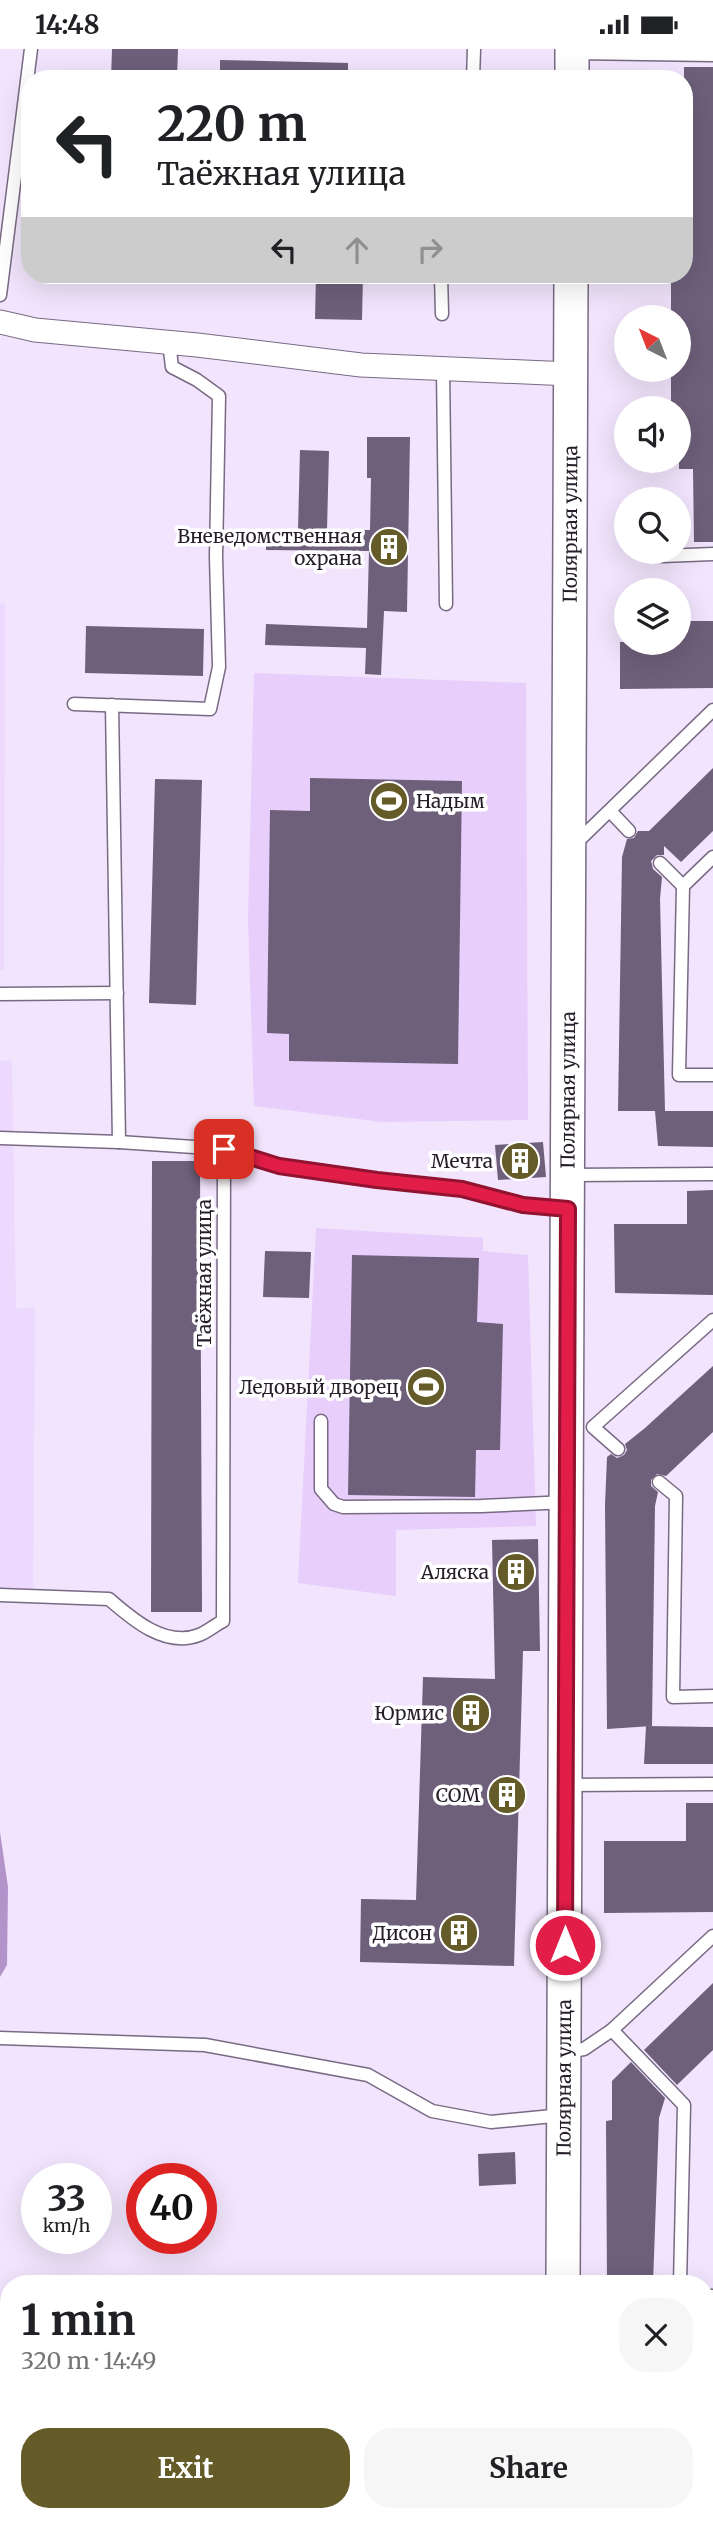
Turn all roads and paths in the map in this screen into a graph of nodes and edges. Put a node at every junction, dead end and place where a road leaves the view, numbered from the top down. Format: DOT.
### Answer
graph roads {
  1 [pos="31,49"];
  2 [pos="474,49"];
  3 [pos="713,55"];
  4 [pos="572,60"];
  5 [pos="28,70"];
  6 [pos="473,70"];
  7 [pos="21,128"];
  8 [pos="441,284"];
  9 [pos="571,284"];
  10 [pos="0,295"];
  11 [pos="442,314"];
  12 [pos="0,322"];
  13 [pos="169,342"];
  14 [pos="443,369"];
  15 [pos="570,374"];
  16 [pos="713,554"];
  17 [pos="691,555"];
  18 [pos="446,604"];
  19 [pos="74,704"];
  20 [pos="112,705"];
  21 [pos="713,710"];
  22 [pos="610,811"];
  23 [pos="629,831"];
  24 [pos="569,850"];
  25 [pos="713,857"];
  26 [pos="660,863"];
  27 [pos="683,886"];
  28 [pos="117,993"];
  29 [pos="0,994"];
  30 [pos="713,1075"];
  31 [pos="0,1138"];
  32 [pos="119,1142"];
  33 [pos="224,1149"];
  34 [pos="713,1174"];
  35 [pos="568,1175"];
  36 [pos="568,1209"];
  37 [pos="713,1319"];
  38 [pos="321,1421"];
  39 [pos="580,1428"];
  40 [pos="618,1449"];
  41 [pos="659,1482"];
  42 [pos="567,1502"];
  43 [pos="0,1595"];
  44 [pos="713,1696"];
  45 [pos="713,1784"];
  46 [pos="566,1785"];
  47 [pos="713,1936"];
  48 [pos="612,2030"];
  49 [pos="0,2038"];
  50 [pos="565,2052"];
  51 [pos="565,2115"];
  52 [pos="563,2275"];
  53 [pos="680,2275"];
  1 -- 5 [label="lane"];
  2 -- 6 [label="lane"];
  3 -- 4 [label="lane"];
  7 -- 10 [label="lane"];
  8 -- 11 [label="lane"];
  9 -- 15 [label="street, Полярная улица"];
  12 -- 13 [label="street"];
  13 -- 14 [label="street"];
  13 -- 20 [label="lane"];
  14 -- 15 [label="street"];
  14 -- 18 [label="lane"];
  15 -- 24 [label="street, Полярная улица"];
  16 -- 17 [label="lane"];
  19 -- 20 [label="lane"];
  20 -- 28 [label="lane"];
  21 -- 22 [label="lane"];
  22 -- 23 [label="lane"];
  22 -- 24 [label="lane"];
  24 -- 35 [label="street, Полярная улица"];
  25 -- 27 [label="lane"];
  26 -- 27 [label="lane"];
  27 -- 30 [label="lane"];
  28 -- 29 [label="lane"];
  28 -- 32 [label="lane"];
  31 -- 32 [label="lane"];
  32 -- 33 [label="lane"];
  33 -- 36 [label="lane"];
  33 -- 43 [label="lane, Таёжная улица"];
  34 -- 35 [label="lane"];
  35 -- 36 [label="street, Полярная улица"];
  36 -- 39 [label="street, Полярная улица"];
  37 -- 39 [label="lane"];
  38 -- 42 [label="lane"];
  39 -- 40 [label="lane"];
  39 -- 42 [label="street, Полярная улица"];
  41 -- 44 [label="lane"];
  42 -- 46 [label="street, Полярная улица"];
  45 -- 46 [label="lane"];
  46 -- 50 [label="street, Полярная улица"];
  47 -- 48 [label="lane"];
  48 -- 50 [label="lane"];
  48 -- 53 [label="lane"];
  49 -- 51 [label="lane"];
  50 -- 51 [label="street, Полярная улица"];
  51 -- 52 [label="street, Полярная улица"];
}
